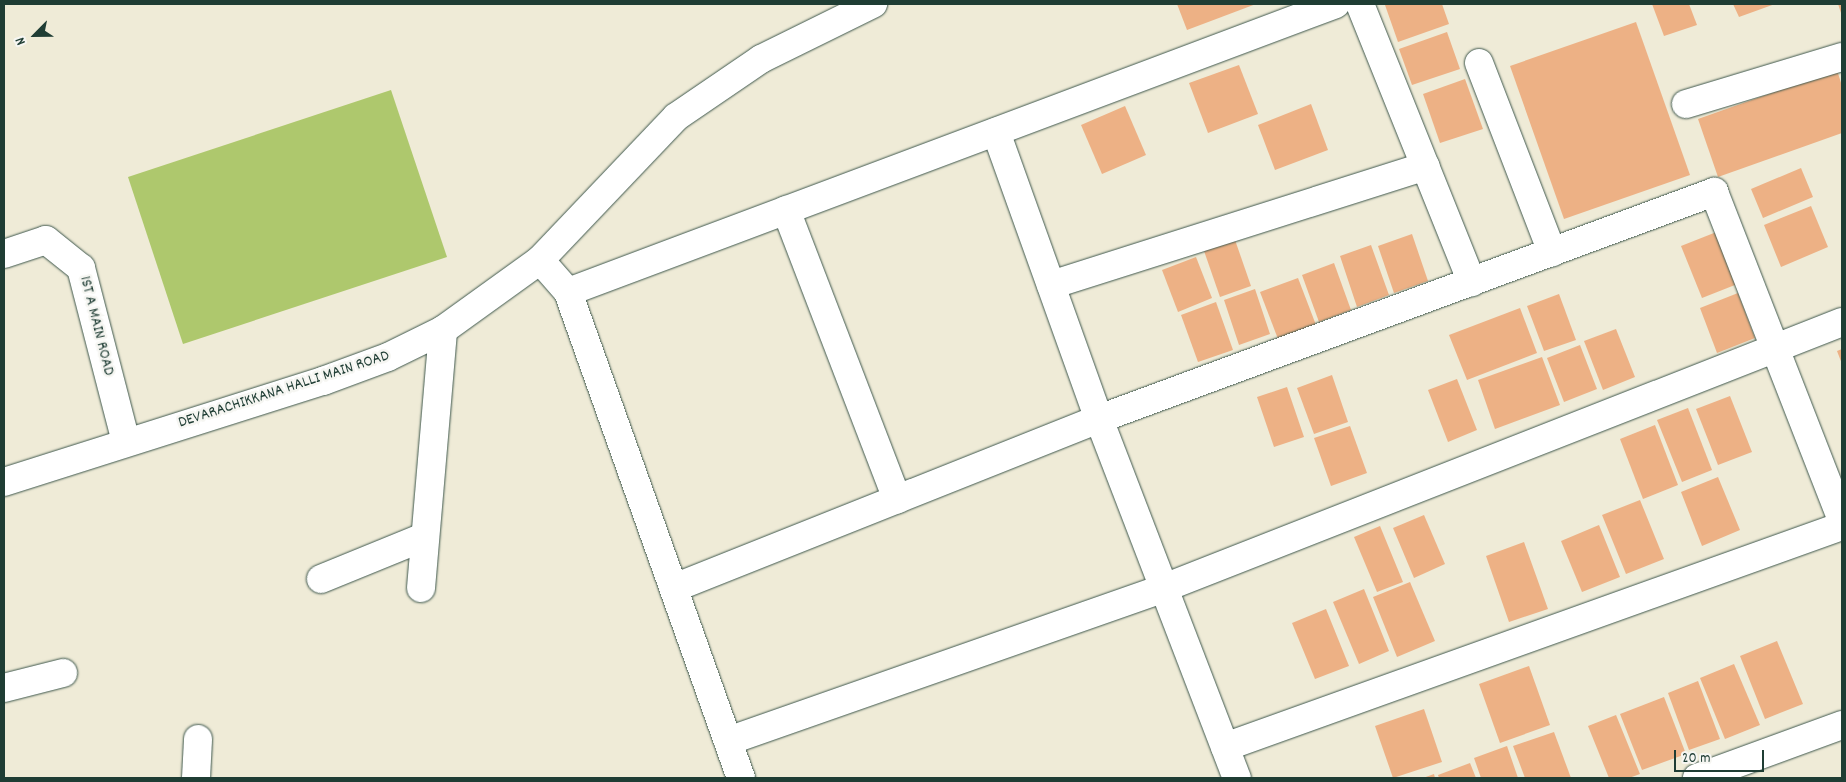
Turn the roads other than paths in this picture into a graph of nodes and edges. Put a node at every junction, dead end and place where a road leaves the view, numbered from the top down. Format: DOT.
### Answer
graph roads {
  1 [pos="874,4"];
  2 [pos="1360,4"];
  3 [pos="1322,6"];
  4 [pos="1842,57"];
  5 [pos="1479,63"];
  6 [pos="1686,104"];
  7 [pos="996,132"];
  8 [pos="1426,166"];
  9 [pos="786,210"];
  10 [pos="1552,252"];
  11 [pos="4,254"];
  12 [pos="540,260"];
  13 [pos="1472,282"];
  14 [pos="1051,285"];
  15 [pos="568,292"];
  16 [pos="1842,322"];
  17 [pos="443,330"];
  18 [pos="1774,347"];
  19 [pos="1099,418"];
  20 [pos="126,442"];
  21 [pos="4,482"];
  22 [pos="897,499"];
  23 [pos="1842,520"];
  24 [pos="1842,526"];
  25 [pos="424,537"];
  26 [pos="321,579"];
  27 [pos="421,588"];
  28 [pos="674,588"];
  29 [pos="1164,588"];
  30 [pos="63,672"];
  31 [pos="4,688"];
  32 [pos="1842,725"];
  33 [pos="198,739"];
  34 [pos="728,741"];
  35 [pos="1225,747"];
  36 [pos="196,778"];
  37 [pos="741,778"];
  38 [pos="1237,778"];
  39 [pos="1698,778"];
  1 -- 12 [label="street, DEVARACHIKKANA HALLI MAIN ROAD"];
  2 -- 8 [label="street"];
  3 -- 7 [label="street"];
  4 -- 6 [label="street"];
  5 -- 10 [label="street"];
  7 -- 9 [label="street"];
  7 -- 14 [label="street"];
  8 -- 13 [label="street"];
  8 -- 14 [label="street"];
  9 -- 15 [label="street"];
  9 -- 22 [label="street"];
  10 -- 13 [label="street"];
  10 -- 18 [label="street"];
  11 -- 20 [label="street, 1ST A MAIN ROAD"];
  12 -- 15 [label="street"];
  12 -- 17 [label="street, DEVARACHIKKANA HALLI MAIN ROAD"];
  13 -- 19 [label="street"];
  14 -- 19 [label="street"];
  15 -- 28 [label="street"];
  16 -- 18 [label="street"];
  17 -- 20 [label="street, DEVARACHIKKANA HALLI MAIN ROAD"];
  17 -- 25 [label="street"];
  18 -- 23 [label="street"];
  18 -- 29 [label="street"];
  19 -- 22 [label="street"];
  19 -- 29 [label="street"];
  20 -- 21 [label="street, DEVARACHIKKANA HALLI MAIN ROAD"];
  22 -- 28 [label="street"];
  24 -- 35 [label="street"];
  25 -- 26 [label="street"];
  25 -- 27 [label="street"];
  28 -- 34 [label="street"];
  29 -- 34 [label="street"];
  29 -- 35 [label="street"];
  30 -- 31 [label="street"];
  32 -- 39 [label="street"];
  33 -- 36 [label="street"];
  34 -- 37 [label="street"];
  35 -- 38 [label="street"];
}
